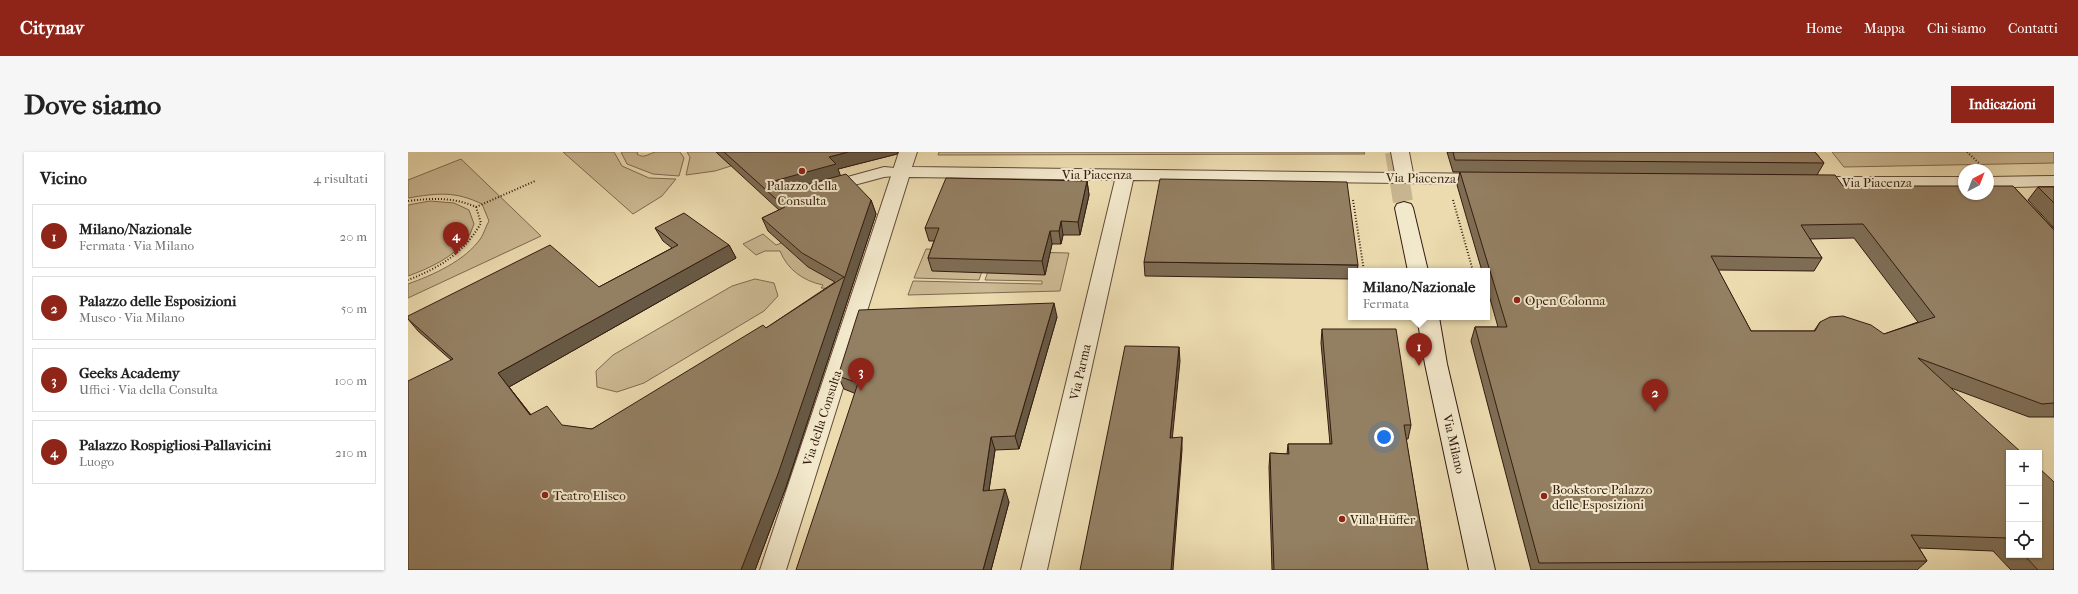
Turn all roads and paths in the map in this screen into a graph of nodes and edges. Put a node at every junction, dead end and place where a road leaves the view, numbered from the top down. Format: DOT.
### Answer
graph roads {
  1 [pos="1400,152"];
  2 [pos="1967,152"];
  3 [pos="904,162"];
  4 [pos="1978,164"];
  5 [pos="1127,174"];
  6 [pos="1994,177"];
  7 [pos="1405,178"];
  8 [pos="1507,179"];
  9 [pos="535,181"];
  10 [pos="1994,181"];
  11 [pos="2054,181"];
  12 [pos="1792,182"];
  13 [pos="1958,182"];
  14 [pos="816,191"];
  15 [pos="1451,193"];
  16 [pos="1353,199"];
  17 [pos="408,201"];
  18 [pos="476,207"];
  19 [pos="1404,208"];
  20 [pos="2054,242"];
  21 [pos="1364,268"];
  22 [pos="1417,268"];
  23 [pos="1472,268"];
  24 [pos="408,280"];
  25 [pos="1429,320"];
  26 [pos="773,570"];
  27 [pos="1034,570"];
  28 [pos="1482,570"];
  1 -- 7 [label="street"];
  2 -- 4 [label="path"];
  3 -- 5 [label="street, Via Piacenza"];
  3 -- 14 [label="lane"];
  3 -- 26 [label="street, Via della Consulta"];
  5 -- 7 [label="street, Via Piacenza"];
  5 -- 27 [label="street, Via Parma"];
  6 -- 11 [label="street"];
  7 -- 8 [label="street, Via Piacenza"];
  9 -- 18 [label="path"];
  10 -- 20 [label="street"];
  12 -- 13 [label="street, Via Piacenza"];
  15 -- 23 [label="path"];
  16 -- 21 [label="path"];
  17 -- 18 [label="path"];
  18 -- 24 [label="path"];
  19 -- 22 [label="street"];
  25 -- 28 [label="street, Via Milano"];
}
